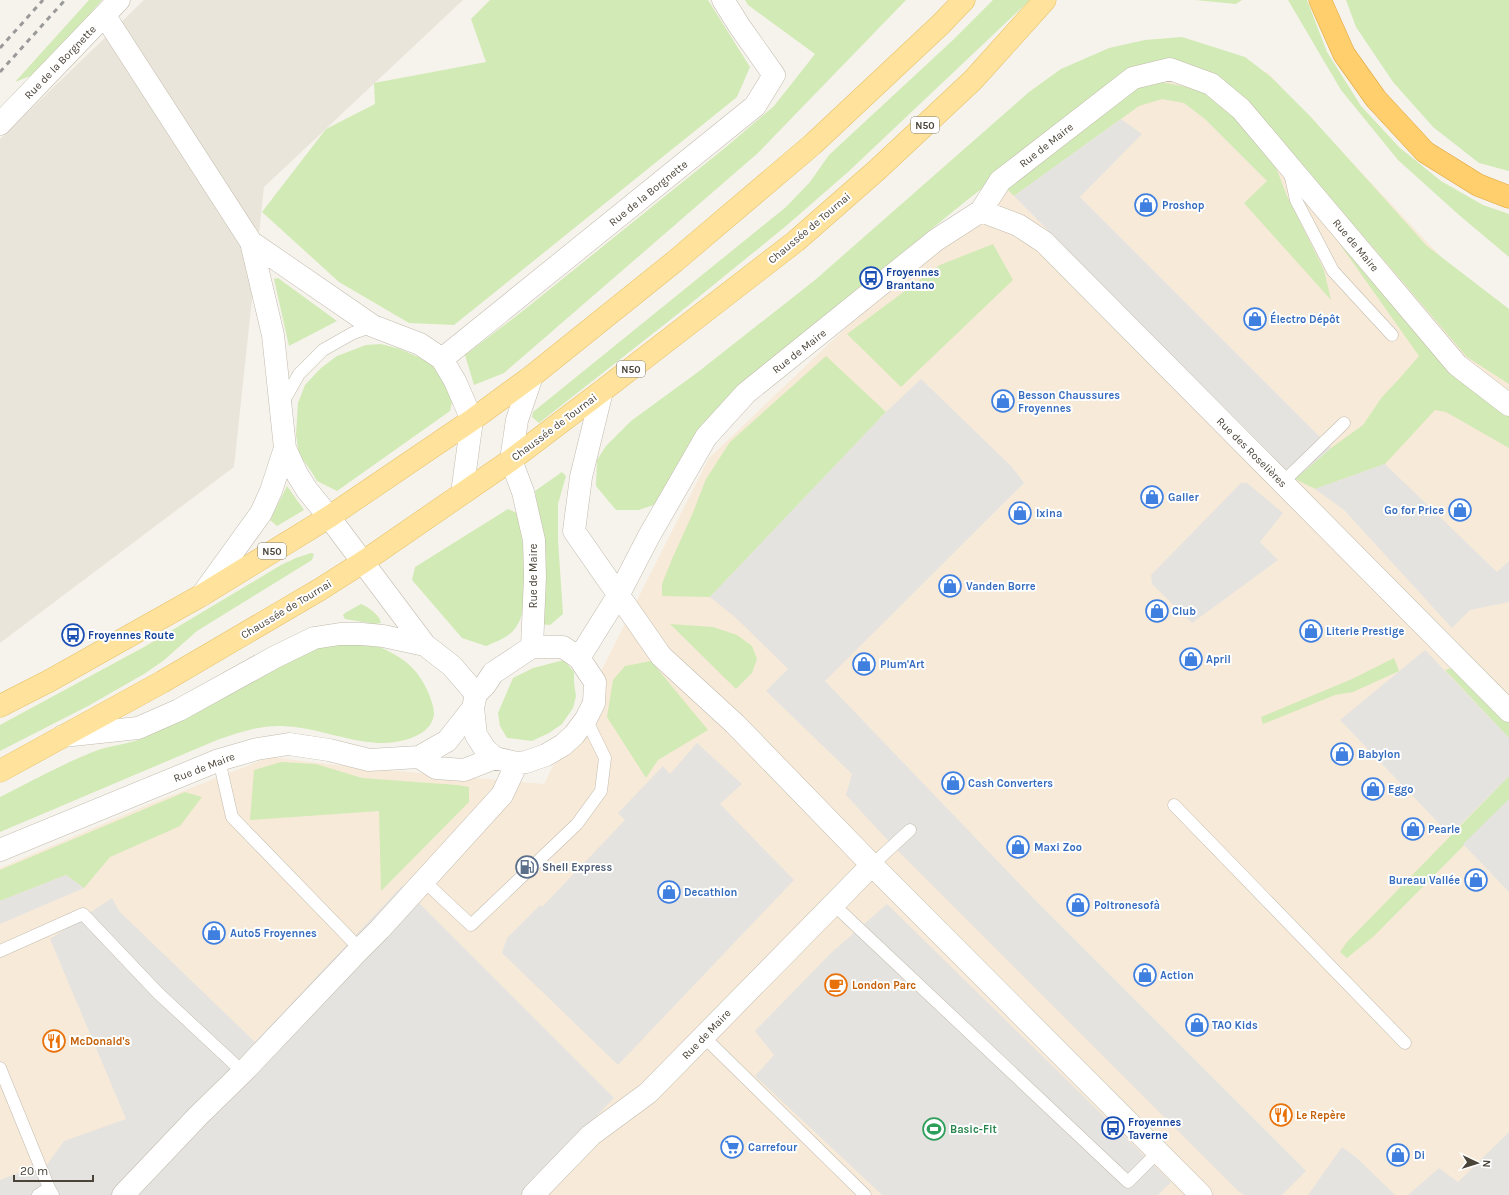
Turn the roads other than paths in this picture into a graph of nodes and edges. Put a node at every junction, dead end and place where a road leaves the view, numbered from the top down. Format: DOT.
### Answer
graph roads {
  1 [pos="119,0"];
  2 [pos="724,0"];
  3 [pos="964,0"];
  4 [pos="1045,0"];
  5 [pos="1320,0"];
  6 [pos="105,16"];
  7 [pos="0,124"];
  8 [pos="1288,164"];
  9 [pos="1509,197"];
  10 [pos="981,211"];
  11 [pos="251,242"];
  12 [pos="373,326"];
  13 [pos="1392,335"];
  14 [pos="442,359"];
  15 [pos="532,376"];
  16 [pos="602,391"];
  17 [pos="1509,405"];
  18 [pos="281,406"];
  19 [pos="472,420"];
  20 [pos="1344,424"];
  21 [pos="285,448"];
  22 [pos="511,460"];
  23 [pos="1282,483"];
  24 [pos="462,493"];
  25 [pos="330,517"];
  26 [pos="363,562"];
  27 [pos="202,594"];
  28 [pos="619,594"];
  29 [pos="425,644"];
  30 [pos="532,647"];
  31 [pos="579,658"];
  32 [pos="475,701"];
  33 [pos="0,706"];
  34 [pos="1509,711"];
  35 [pos="586,719"];
  36 [pos="63,736"];
  37 [pos="420,758"];
  38 [pos="495,758"];
  39 [pos="219,760"];
  40 [pos="517,763"];
  41 [pos="0,771"];
  42 [pos="1174,805"];
  43 [pos="910,830"];
  44 [pos="0,850"];
  45 [pos="872,865"];
  46 [pos="424,881"];
  47 [pos="833,904"];
  48 [pos="360,949"];
  49 [pos="0,951"];
  50 [pos="704,1037"];
  51 [pos="1405,1043"];
  52 [pos="0,1068"];
  53 [pos="243,1072"];
  54 [pos="1158,1152"];
  55 [pos="51,1192"];
  56 [pos="38,1195"];
  57 [pos="123,1195"];
  58 [pos="533,1195"];
  59 [pos="865,1195"];
  60 [pos="1201,1195"];
  1 -- 6 [label="street, Rue de la Borgnette"];
  2 -- 14 [label="street, Rue de la Borgnette"];
  3 -- 15 [label="main road, N50"];
  4 -- 16 [label="main road, Chaussée de Tournai / N50"];
  5 -- 9 [label="highway"];
  6 -- 7 [label="street, Rue de la Borgnette"];
  6 -- 11 [label="street"];
  8 -- 10 [label="street, Rue de Maire"];
  8 -- 13 [label="lane"];
  8 -- 17 [label="street, Rue de Maire"];
  10 -- 23 [label="street, Rue des Roselières"];
  10 -- 28 [label="street, Rue de Maire"];
  11 -- 12 [label="street"];
  11 -- 18 [label="street"];
  12 -- 14 [label="street"];
  12 -- 18 [label="lane"];
  14 -- 19 [label="street"];
  15 -- 19 [label="main road, N50"];
  15 -- 22 [label="street"];
  16 -- 22 [label="main road, Chaussée de Tournai / N50"];
  16 -- 28 [label="street"];
  18 -- 21 [label="street"];
  19 -- 24 [label="street"];
  19 -- 25 [label="main road, N50"];
  20 -- 23 [label="lane"];
  21 -- 25 [label="street"];
  21 -- 27 [label="street"];
  22 -- 24 [label="main road, Chaussée de Tournai / N50"];
  22 -- 30 [label="street, Rue de Maire"];
  23 -- 34 [label="street, Rue des Roselières"];
  24 -- 26 [label="main road, Chaussée de Tournai / N50"];
  25 -- 26 [label="street"];
  25 -- 27 [label="main road, N50"];
  26 -- 29 [label="street"];
  26 -- 36 [label="main road, Chaussée de Tournai / N50"];
  27 -- 33 [label="main road, N50"];
  28 -- 31 [label="street, Rue de Maire"];
  28 -- 45 [label="street"];
  29 -- 32 [label="street"];
  29 -- 36 [label="street"];
  30 -- 31 [label="street"];
  30 -- 32 [label="street"];
  31 -- 35 [label="street"];
  32 -- 37 [label="street, Rue de Maire"];
  32 -- 38 [label="street"];
  35 -- 40 [label="street"];
  35 -- 46 [label="lane"];
  36 -- 41 [label="main road, Chaussée de Tournai / N50"];
  37 -- 38 [label="street"];
  37 -- 39 [label="street, Rue de Maire"];
  38 -- 40 [label="street"];
  39 -- 44 [label="street, Rue de Maire"];
  39 -- 48 [label="lane"];
  40 -- 46 [label="street"];
  42 -- 51 [label="lane"];
  43 -- 45 [label="lane"];
  45 -- 47 [label="street, Rue de Maire"];
  45 -- 54 [label="street"];
  46 -- 48 [label="street"];
  47 -- 50 [label="street, Rue de Maire"];
  47 -- 54 [label="lane"];
  48 -- 53 [label="street"];
  49 -- 53 [label="lane"];
  50 -- 58 [label="street, Rue de Maire"];
  50 -- 59 [label="lane"];
  52 -- 55 [label="lane"];
  53 -- 57 [label="street"];
  54 -- 60 [label="street"];
  55 -- 56 [label="lane"];
}
